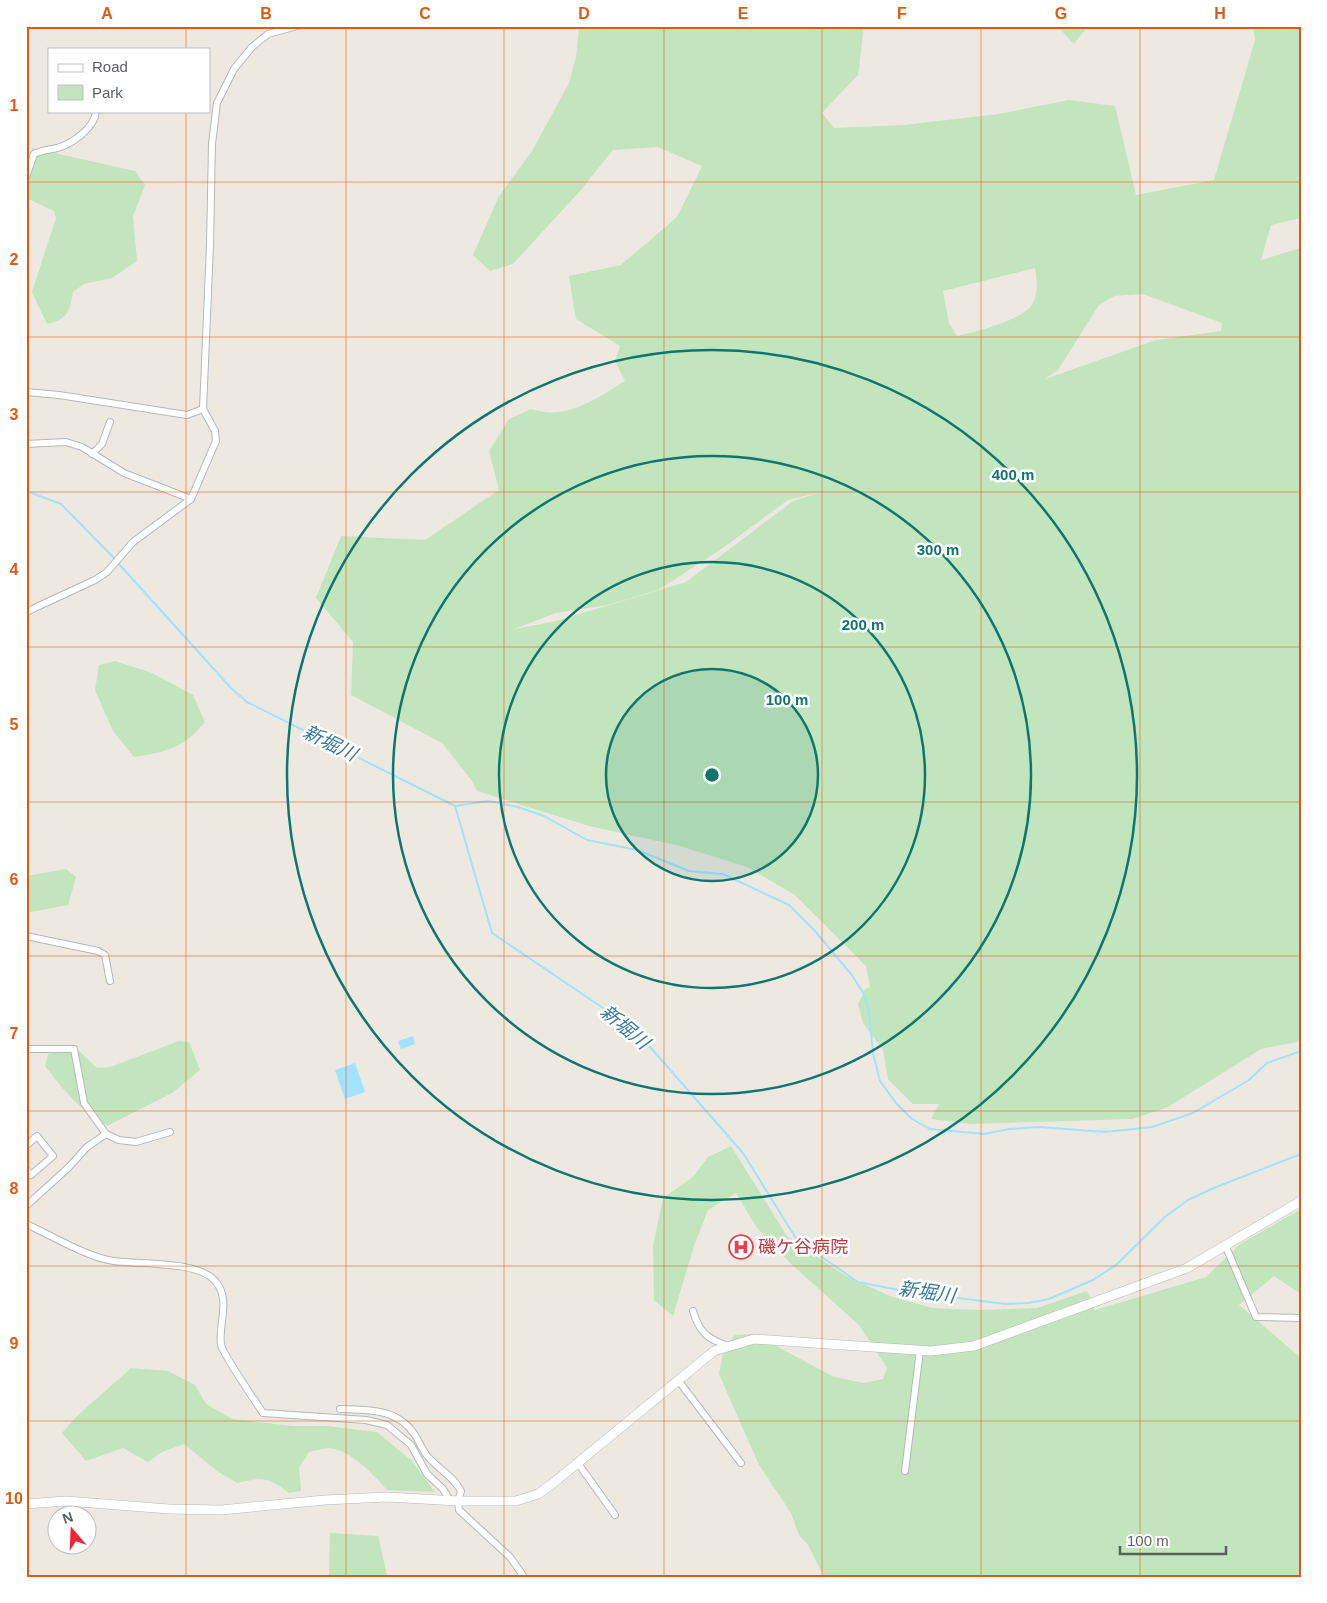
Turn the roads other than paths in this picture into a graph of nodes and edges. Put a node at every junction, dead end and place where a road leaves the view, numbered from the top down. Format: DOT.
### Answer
graph roads {
  1 [pos="297,26"];
  2 [pos="210,100"];
  3 [pos="217,103"];
  4 [pos="96,112"];
  5 [pos="26,177"];
  6 [pos="26,392"];
  7 [pos="203,409"];
  8 [pos="110,422"];
  9 [pos="26,444"];
  10 [pos="92,454"];
  11 [pos="191,499"];
  12 [pos="26,612"];
  13 [pos="26,936"];
  14 [pos="110,981"];
  15 [pos="26,1049"];
  16 [pos="170,1132"];
  17 [pos="106,1134"];
  18 [pos="26,1146"];
  19 [pos="26,1169"];
  20 [pos="1301,1201"];
  21 [pos="26,1206"];
  22 [pos="26,1224"];
  23 [pos="1226,1247"];
  24 [pos="693,1311"];
  25 [pos="1301,1318"];
  26 [pos="728,1346"];
  27 [pos="920,1350"];
  28 [pos="678,1380"];
  29 [pos="340,1409"];
  30 [pos="577,1462"];
  31 [pos="741,1463"];
  32 [pos="905,1471"];
  33 [pos="454,1501"];
  34 [pos="26,1504"];
  35 [pos="615,1515"];
  36 [pos="524,1577"];
  1 -- 3 [label="street"];
  2 -- 3 [label="street"];
  3 -- 7 [label="street"];
  4 -- 5 [label="street"];
  6 -- 7 [label="street"];
  7 -- 11 [label="street"];
  8 -- 10 [label="street"];
  9 -- 10 [label="street"];
  10 -- 11 [label="street"];
  11 -- 12 [label="street"];
  13 -- 14 [label="street"];
  15 -- 17 [label="street"];
  16 -- 17 [label="street"];
  17 -- 21 [label="street"];
  18 -- 19 [label="street"];
  20 -- 23 [label="street"];
  22 -- 33 [label="street"];
  23 -- 25 [label="street"];
  23 -- 27 [label="street"];
  24 -- 26 [label="street"];
  26 -- 27 [label="street"];
  26 -- 28 [label="street"];
  27 -- 32 [label="street"];
  28 -- 30 [label="street"];
  28 -- 31 [label="street"];
  29 -- 33 [label="street"];
  30 -- 33 [label="street"];
  30 -- 35 [label="street"];
  33 -- 34 [label="street"];
  33 -- 36 [label="street"];
}
